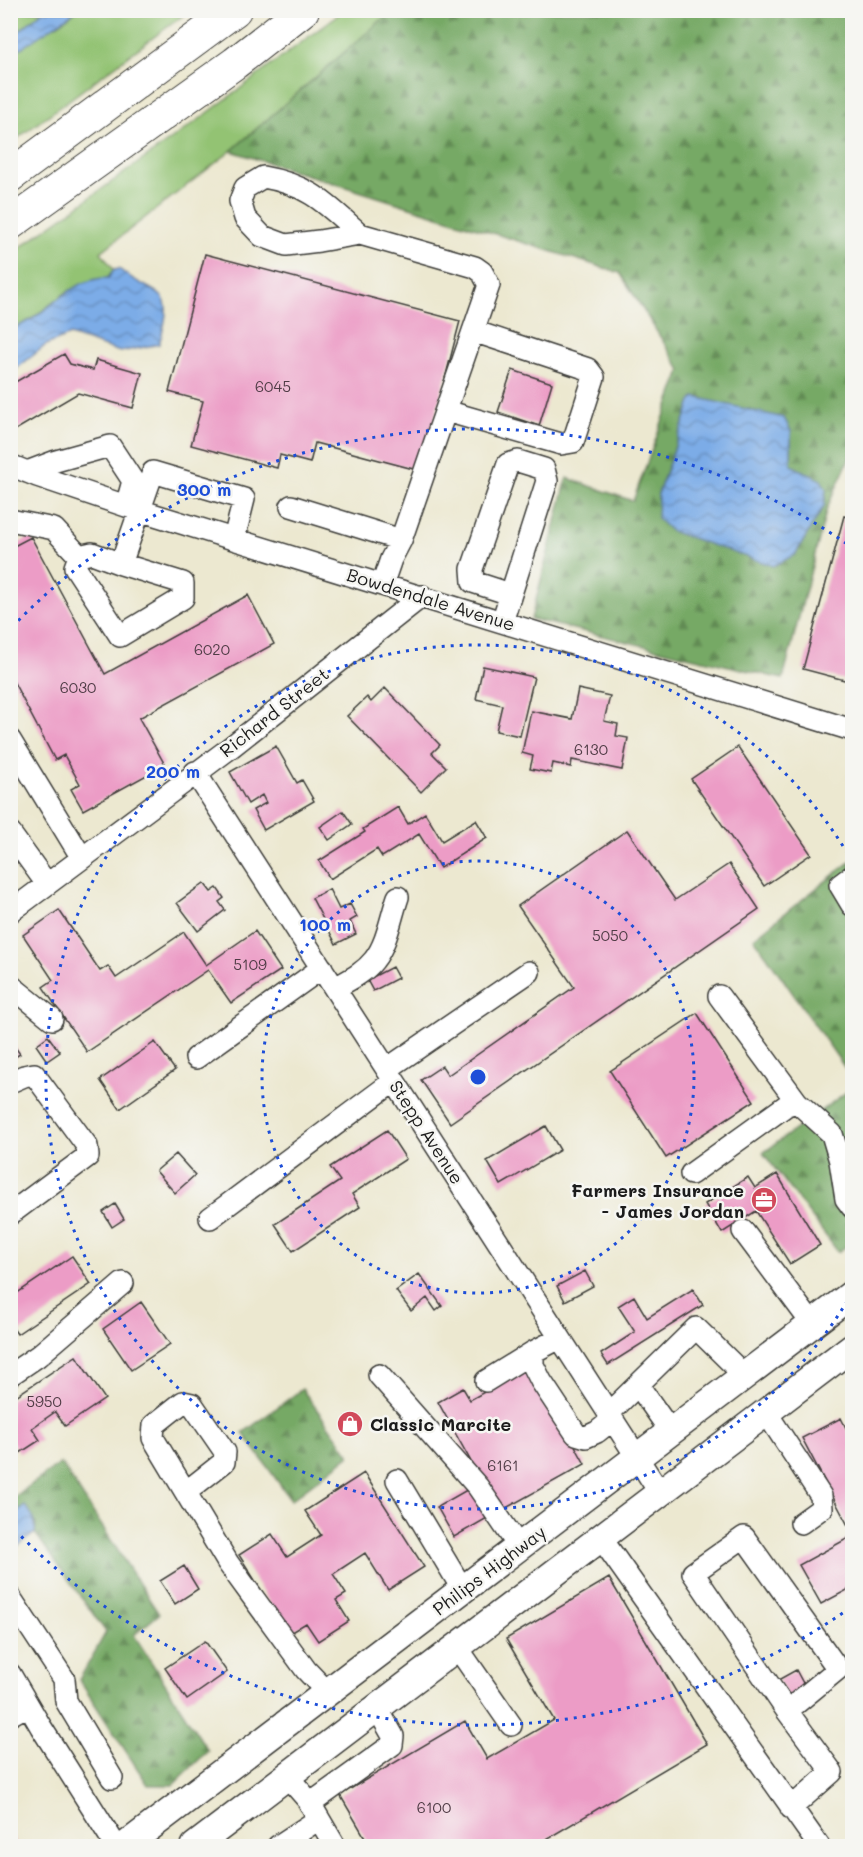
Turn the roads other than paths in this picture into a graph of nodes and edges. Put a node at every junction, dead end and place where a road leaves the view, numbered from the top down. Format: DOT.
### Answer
graph roads {
  1 [pos="235,10"];
  2 [pos="303,10"];
  3 [pos="10,176"];
  4 [pos="10,224"];
  5 [pos="360,234"];
  6 [pos="474,331"];
  7 [pos="446,411"];
  8 [pos="19,468"];
  9 [pos="291,506"];
  10 [pos="133,508"];
  11 [pos="10,519"];
  12 [pos="234,539"];
  13 [pos="401,540"];
  14 [pos="79,556"];
  15 [pos="121,564"];
  16 [pos="382,585"];
  17 [pos="510,594"];
  18 [pos="422,596"];
  19 [pos="502,622"];
  20 [pos="852,730"];
  21 [pos="10,740"];
  22 [pos="195,772"];
  23 [pos="10,833"];
  24 [pos="82,858"];
  25 [pos="846,881"];
  26 [pos="46,884"];
  27 [pos="398,897"];
  28 [pos="852,905"];
  29 [pos="10,912"];
  30 [pos="322,968"];
  31 [pos="529,972"];
  32 [pos="10,985"];
  33 [pos="335,988"];
  34 [pos="719,996"];
  35 [pos="52,1019"];
  36 [pos="196,1058"];
  37 [pos="390,1075"];
  38 [pos="10,1082"];
  39 [pos="797,1102"];
  40 [pos="691,1174"];
  41 [pos="852,1207"];
  42 [pos="10,1214"];
  43 [pos="210,1218"];
  44 [pos="743,1231"];
  45 [pos="123,1283"];
  46 [pos="852,1294"];
  47 [pos="822,1318"];
  48 [pos="560,1338"];
  49 [pos="852,1339"];
  50 [pos="852,1347"];
  51 [pos="534,1352"];
  52 [pos="14,1366"];
  53 [pos="379,1375"];
  54 [pos="745,1376"];
  55 [pos="486,1381"];
  56 [pos="638,1385"];
  57 [pos="766,1413"];
  58 [pos="610,1417"];
  59 [pos="671,1432"];
  60 [pos="637,1458"];
  61 [pos="397,1480"];
  62 [pos="186,1492"];
  63 [pos="660,1493"];
  64 [pos="576,1504"];
  65 [pos="801,1523"];
  66 [pos="601,1538"];
  67 [pos="519,1547"];
  68 [pos="463,1590"];
  69 [pos="10,1597"];
  70 [pos="457,1647"];
  71 [pos="10,1674"];
  72 [pos="328,1693"];
  73 [pos="377,1708"];
  74 [pos="19,1710"];
  75 [pos="787,1711"];
  76 [pos="355,1725"];
  77 [pos="511,1725"];
  78 [pos="262,1743"];
  79 [pos="288,1776"];
  80 [pos="112,1778"];
  81 [pos="790,1808"];
  82 [pos="314,1811"];
  83 [pos="116,1846"];
  84 [pos="125,1846"];
  85 [pos="195,1846"];
  86 [pos="278,1846"];
  87 [pos="335,1846"];
  88 [pos="819,1846"];
  1 -- 3 [label="highway"];
  2 -- 4 [label="highway"];
  5 -- 5 [label="street"];
  5 -- 6 [label="street"];
  6 -- 7 [label="street"];
  6 -- 7 [label="street"];
  7 -- 13 [label="street"];
  8 -- 10 [label="street, Bowdendale Avenue"];
  8 -- 10 [label="street"];
  9 -- 13 [label="street"];
  10 -- 12 [label="street, Bowdendale Avenue"];
  10 -- 12 [label="street"];
  10 -- 15 [label="street"];
  11 -- 14 [label="street"];
  12 -- 16 [label="street, Bowdendale Avenue"];
  13 -- 16 [label="street"];
  14 -- 15 [label="street"];
  14 -- 15 [label="street"];
  16 -- 18 [label="street, Bowdendale Avenue"];
  17 -- 17 [label="street"];
  17 -- 19 [label="street"];
  18 -- 19 [label="street, Bowdendale Avenue"];
  18 -- 22 [label="street, Richard Street"];
  19 -- 20 [label="street, Bowdendale Avenue"];
  21 -- 24 [label="street"];
  22 -- 24 [label="street, Richard Street"];
  22 -- 30 [label="street, Stepp Avenue"];
  23 -- 26 [label="street"];
  24 -- 26 [label="street, Richard Street"];
  25 -- 28 [label="street"];
  26 -- 29 [label="street, Richard Street"];
  27 -- 33 [label="street"];
  30 -- 33 [label="street, Stepp Avenue"];
  30 -- 36 [label="street"];
  31 -- 37 [label="street"];
  32 -- 35 [label="street"];
  33 -- 37 [label="street, Stepp Avenue"];
  34 -- 39 [label="street"];
  37 -- 43 [label="street"];
  37 -- 48 [label="street, Stepp Avenue"];
  38 -- 42 [label="street"];
  39 -- 40 [label="street"];
  39 -- 41 [label="street"];
  44 -- 47 [label="street"];
  45 -- 52 [label="street"];
  46 -- 47 [label="main road, Philips Highway"];
  47 -- 49 [label="main road"];
  47 -- 54 [label="main road, Philips Highway"];
  48 -- 51 [label="street"];
  48 -- 58 [label="street, Stepp Avenue"];
  50 -- 57 [label="main road"];
  51 -- 55 [label="street"];
  51 -- 58 [label="street"];
  53 -- 67 [label="street"];
  54 -- 56 [label="street"];
  54 -- 59 [label="main road, Philips Highway"];
  56 -- 58 [label="street"];
  56 -- 59 [label="street"];
  57 -- 63 [label="main road"];
  57 -- 65 [label="street"];
  58 -- 60 [label="street, Stepp Avenue"];
  59 -- 60 [label="main road, Philips Highway"];
  60 -- 63 [label="street, Stepp Avenue"];
  60 -- 64 [label="main road, Philips Highway"];
  61 -- 68 [label="street"];
  62 -- 72 [label="street"];
  63 -- 66 [label="main road"];
  64 -- 66 [label="main road"];
  64 -- 67 [label="main road, Philips Highway"];
  66 -- 70 [label="main road"];
  66 -- 81 [label="street"];
  67 -- 68 [label="main road, Philips Highway"];
  68 -- 72 [label="main road, Philips Highway"];
  69 -- 80 [label="street"];
  70 -- 73 [label="main road"];
  70 -- 77 [label="street"];
  71 -- 74 [label="street"];
  72 -- 76 [label="main road"];
  72 -- 78 [label="main road, Philips Highway"];
  73 -- 76 [label="main road"];
  73 -- 82 [label="street"];
  74 -- 83 [label="street"];
  75 -- 75 [label="street"];
  75 -- 81 [label="street"];
  76 -- 79 [label="main road"];
  78 -- 79 [label="main road"];
  78 -- 84 [label="main road, Philips Highway"];
  79 -- 82 [label="street"];
  79 -- 85 [label="main road"];
  81 -- 88 [label="street"];
  82 -- 86 [label="street"];
  82 -- 87 [label="street"];
}
